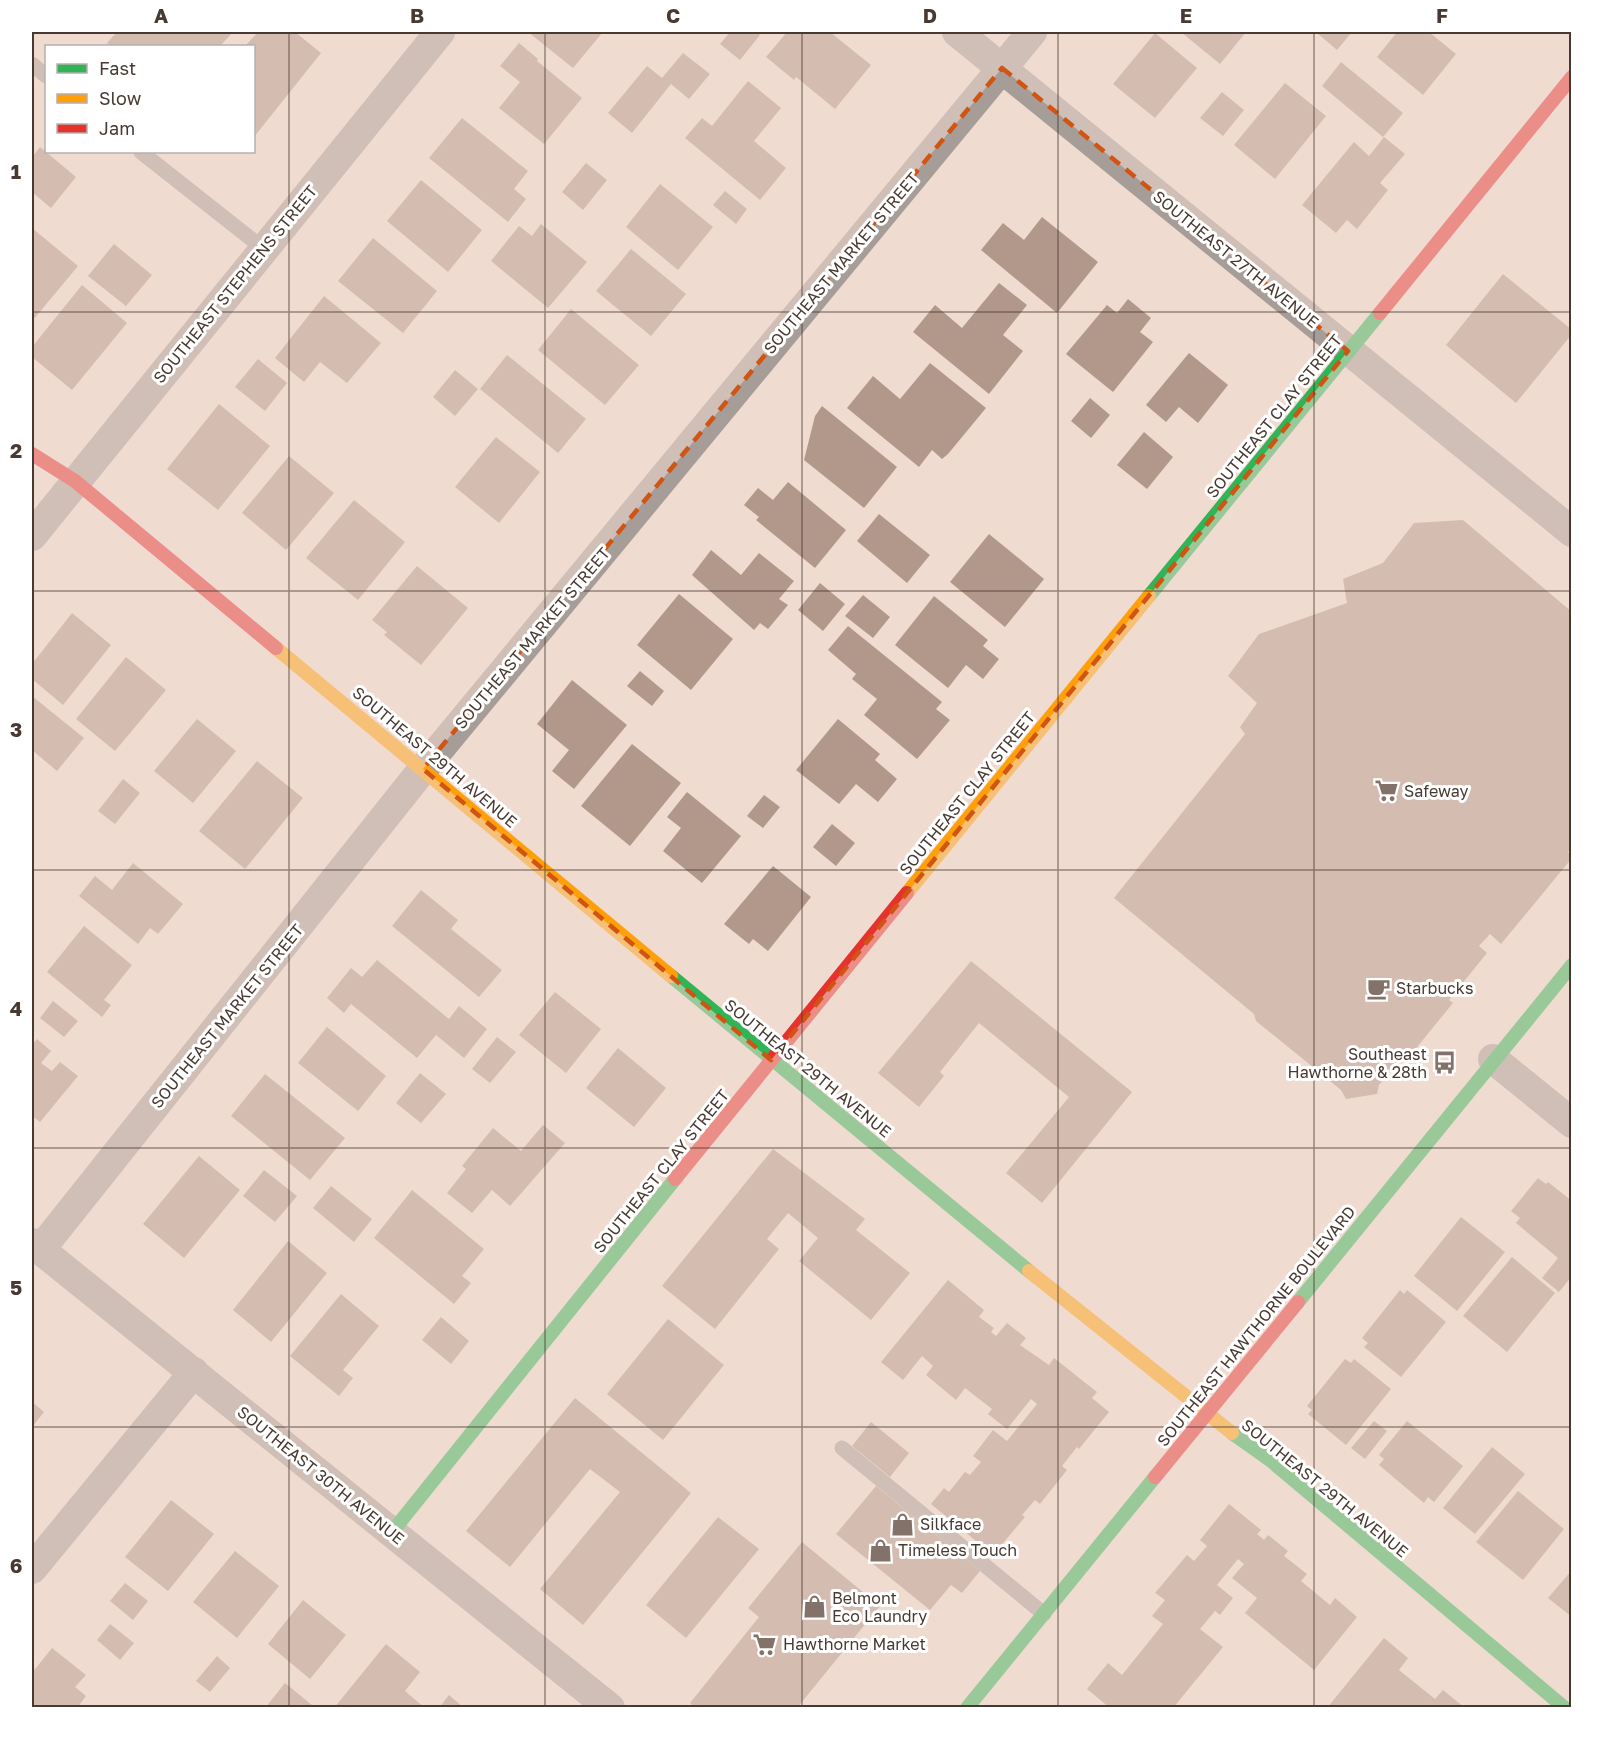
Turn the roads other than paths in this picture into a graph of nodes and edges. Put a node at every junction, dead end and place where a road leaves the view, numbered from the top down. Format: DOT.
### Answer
graph roads {
  1 [pos="440,32"];
  2 [pos="957,32"];
  3 [pos="1032,32"];
  4 [pos="32,64"];
  5 [pos="1002,68"];
  6 [pos="45,75"];
  7 [pos="1572,77"];
  8 [pos="142,153"];
  9 [pos="264,249"];
  10 [pos="1348,351"];
  11 [pos="32,454"];
  12 [pos="75,482"];
  13 [pos="1572,532"];
  14 [pos="32,536"];
  15 [pos="423,769"];
  16 [pos="1572,966"];
  17 [pos="1493,1059"];
  18 [pos="771,1060"];
  19 [pos="1572,1123"];
  20 [pos="36,1247"];
  21 [pos="194,1372"];
  22 [pos="1205,1414"];
  23 [pos="842,1448"];
  24 [pos="392,1532"];
  25 [pos="32,1569"];
  26 [pos="1044,1614"];
  27 [pos="610,1707"];
  28 [pos="967,1707"];
  29 [pos="1565,1707"];
  1 -- 9 [label="street, SOUTHEAST STEPHENS STREET"];
  2 -- 5 [label="street, SOUTHEAST 27TH AVENUE"];
  3 -- 5 [label="street, SOUTHEAST MARKET STREET"];
  4 -- 6 [label="lane"];
  5 -- 10 [label="street, SOUTHEAST 27TH AVENUE"];
  5 -- 15 [label="street, SOUTHEAST MARKET STREET"];
  7 -- 10 [label="street, SOUTHEAST CLAY STREET"];
  8 -- 9 [label="lane"];
  9 -- 12 [label="street, SOUTHEAST STEPHENS STREET"];
  10 -- 13 [label="street, SOUTHEAST 27TH AVENUE"];
  10 -- 18 [label="street, SOUTHEAST CLAY STREET"];
  11 -- 12 [label="street, SOUTHEAST 29TH AVENUE"];
  12 -- 14 [label="street, SOUTHEAST STEPHENS STREET"];
  12 -- 15 [label="street, SOUTHEAST 29TH AVENUE"];
  15 -- 18 [label="street, SOUTHEAST 29TH AVENUE"];
  15 -- 20 [label="street, SOUTHEAST MARKET STREET"];
  16 -- 17 [label="street, SOUTHEAST HAWTHORNE BOULEVARD"];
  17 -- 19 [label="street"];
  17 -- 22 [label="street, SOUTHEAST HAWTHORNE BOULEVARD"];
  18 -- 22 [label="street, SOUTHEAST 29TH AVENUE"];
  18 -- 24 [label="street, SOUTHEAST CLAY STREET"];
  20 -- 21 [label="street, SOUTHEAST 30TH AVENUE"];
  21 -- 24 [label="street, SOUTHEAST 30TH AVENUE"];
  21 -- 25 [label="street"];
  22 -- 26 [label="street, SOUTHEAST HAWTHORNE BOULEVARD"];
  22 -- 29 [label="street, SOUTHEAST 29TH AVENUE"];
  23 -- 26 [label="lane"];
  24 -- 27 [label="street, SOUTHEAST 30TH AVENUE"];
  26 -- 28 [label="street, SOUTHEAST HAWTHORNE BOULEVARD"];
}
